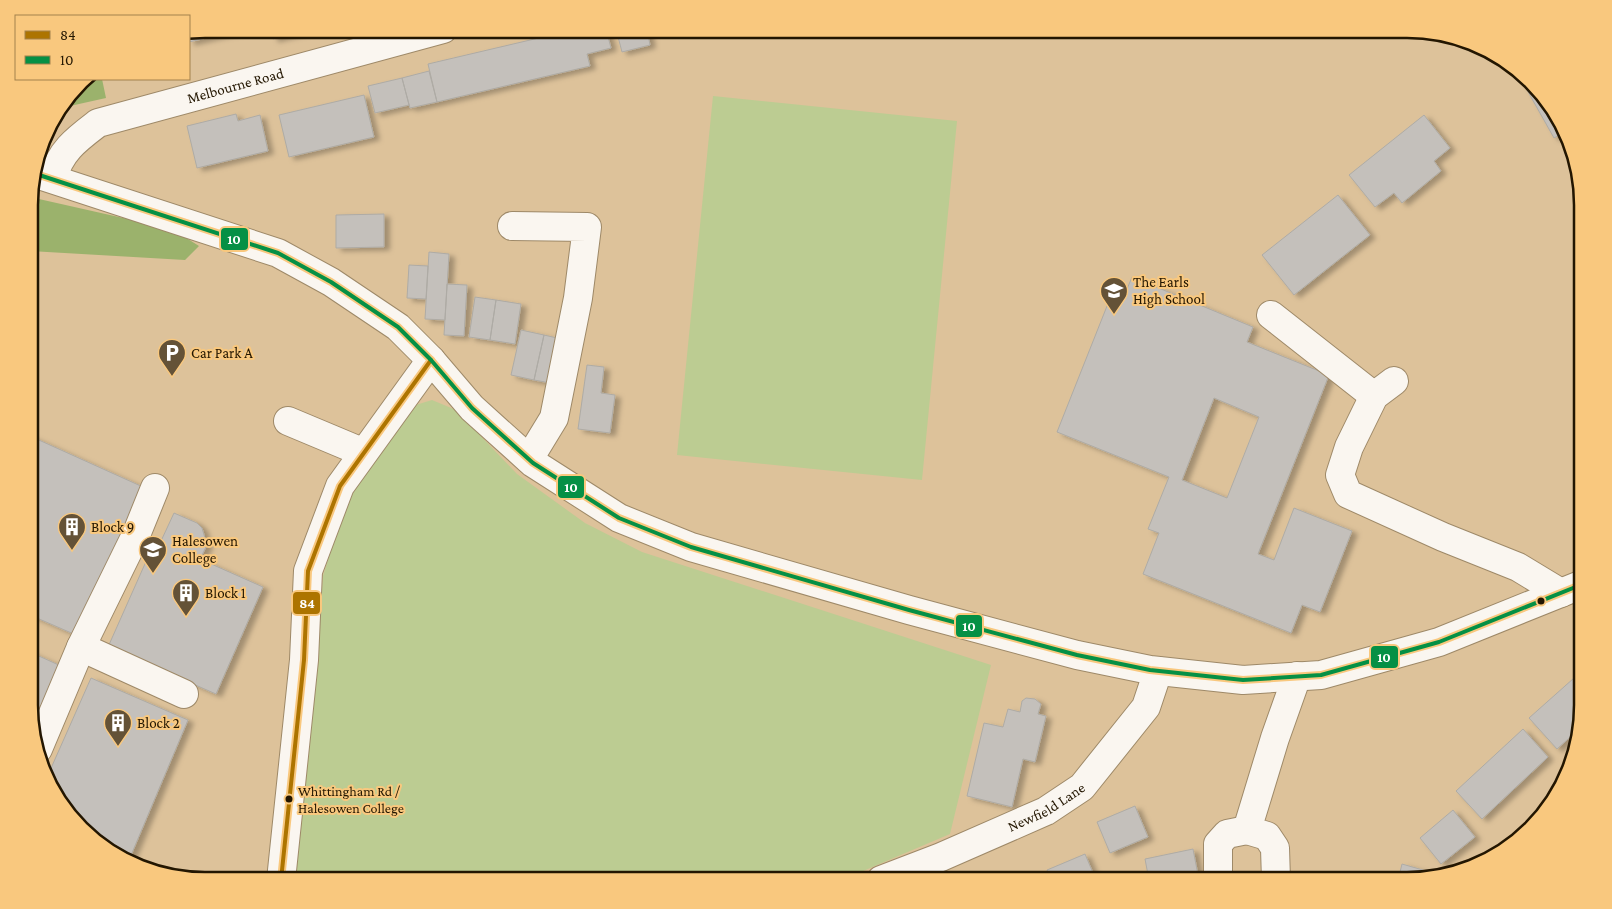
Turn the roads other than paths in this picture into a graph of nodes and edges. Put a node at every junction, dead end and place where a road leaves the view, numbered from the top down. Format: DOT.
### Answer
graph roads {
  1 [pos="410,38"];
  2 [pos="43,175"];
  3 [pos="512,226"];
  4 [pos="1272,316"];
  5 [pos="431,360"];
  6 [pos="288,421"];
  7 [pos="362,452"];
  8 [pos="529,459"];
  9 [pos="155,488"];
  10 [pos="1572,588"];
  11 [pos="81,647"];
  12 [pos="1158,671"];
  13 [pos="1297,676"];
  14 [pos="184,694"];
  15 [pos="42,740"];
  16 [pos="1247,830"];
  17 [pos="903,871"];
  18 [pos="1218,871"];
  19 [pos="1276,871"];
  20 [pos="282,872"];
  1 -- 2 [label="street, Melbourne Road"];
  2 -- 5 [label="street"];
  3 -- 8 [label="street"];
  4 -- 10 [label="street"];
  5 -- 7 [label="street"];
  5 -- 8 [label="street"];
  6 -- 7 [label="street"];
  7 -- 20 [label="street"];
  8 -- 12 [label="street"];
  9 -- 11 [label="street"];
  10 -- 13 [label="street"];
  11 -- 14 [label="street"];
  11 -- 15 [label="street"];
  12 -- 13 [label="street"];
  12 -- 17 [label="street, Newfield Lane"];
  13 -- 16 [label="street"];
  16 -- 18 [label="street"];
  16 -- 19 [label="street"];
}
